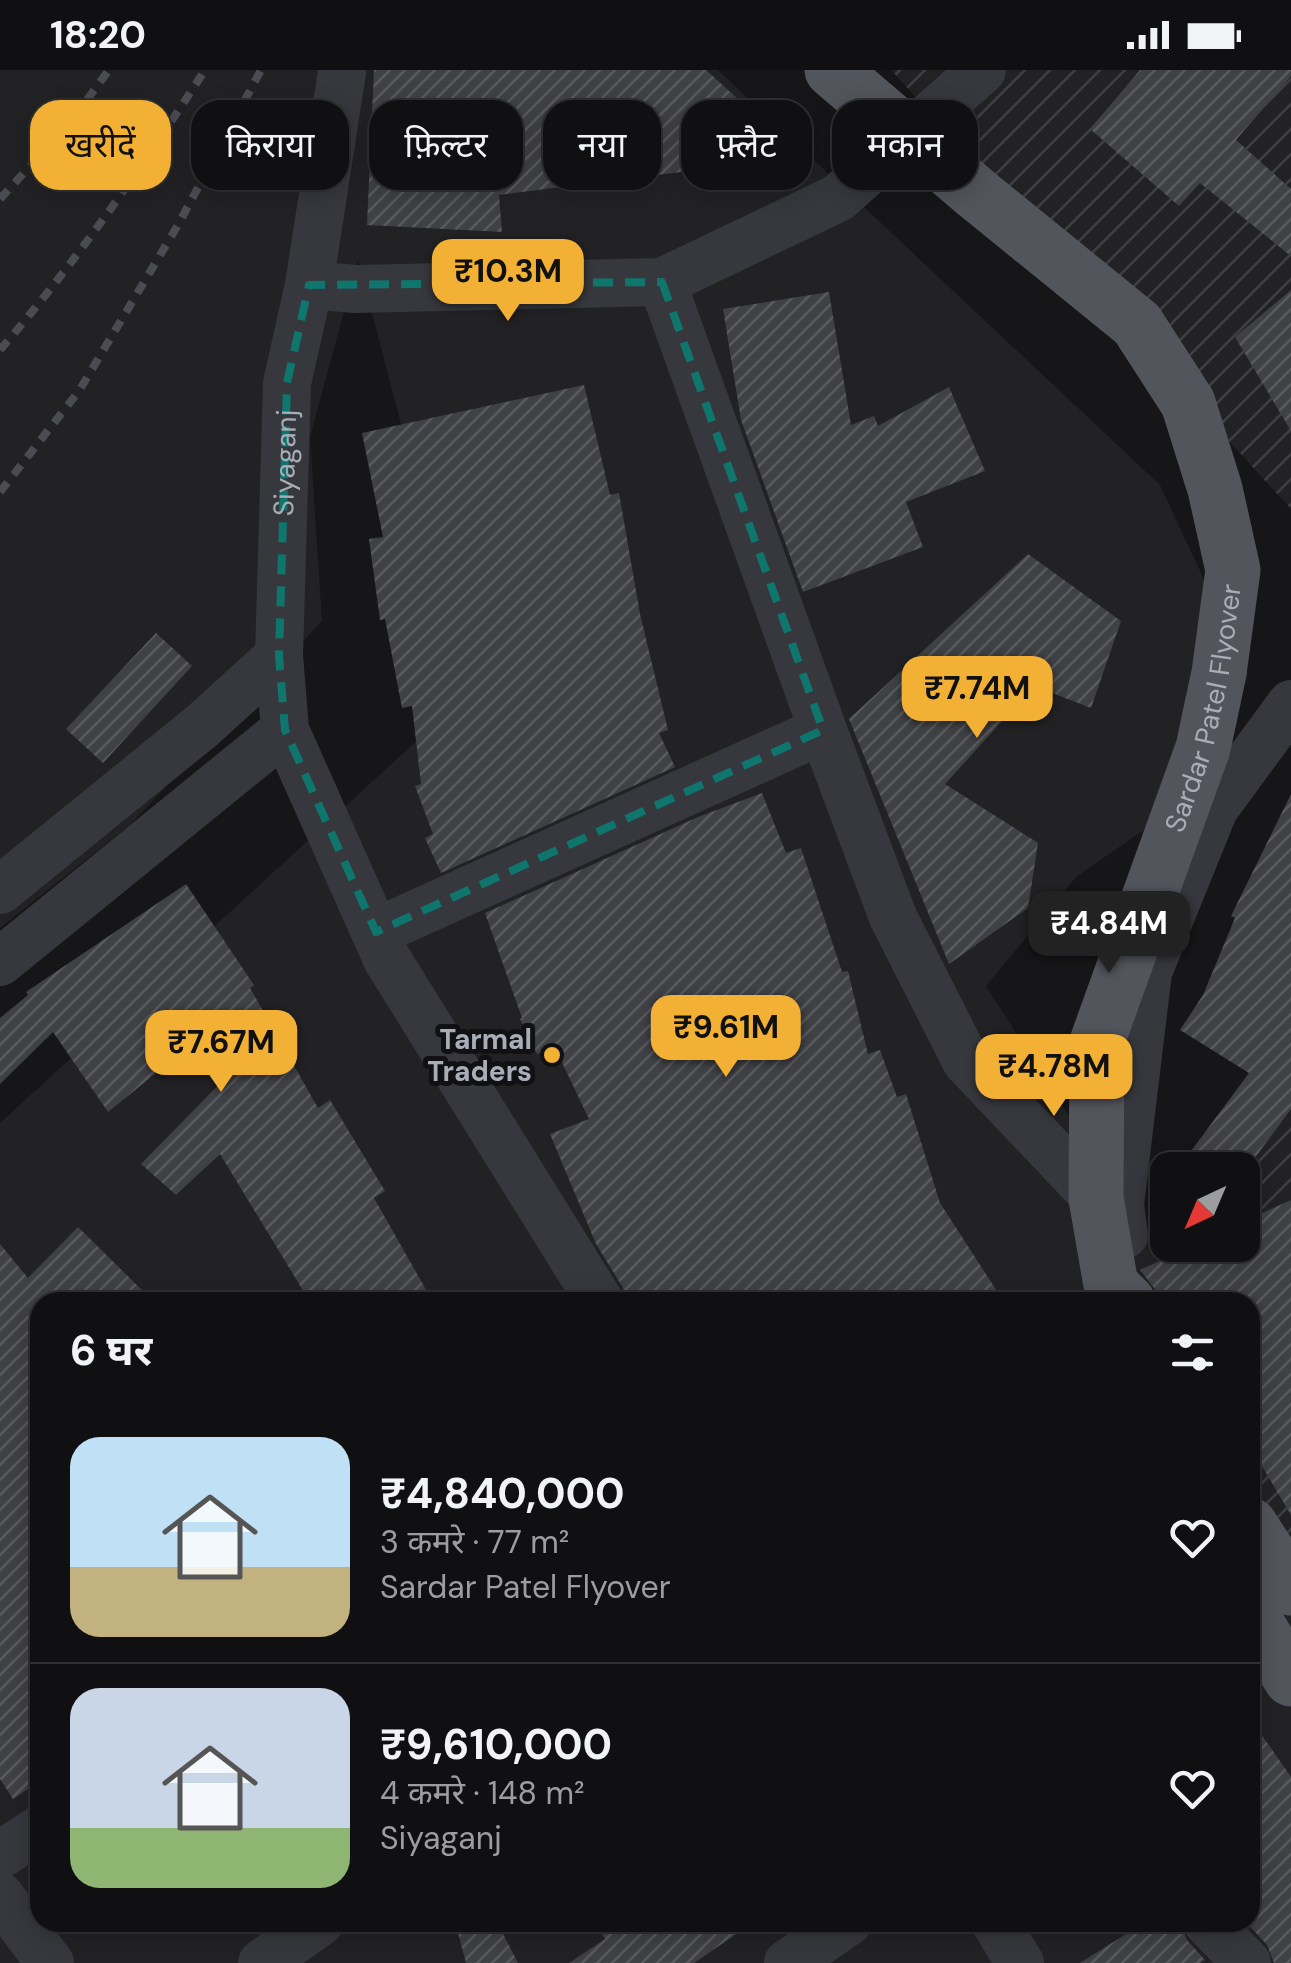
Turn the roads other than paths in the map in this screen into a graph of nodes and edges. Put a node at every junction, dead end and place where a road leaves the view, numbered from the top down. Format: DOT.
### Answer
graph roads {
  1 [pos="832,70"];
  2 [pos="982,70"];
  3 [pos="342,72"];
  4 [pos="662,282"];
  5 [pos="309,285"];
  6 [pos="279,656"];
  7 [pos="1291,704"];
  8 [pos="285,730"];
  9 [pos="823,730"];
  10 [pos="0,890"];
  11 [pos="376,932"];
  12 [pos="0,962"];
  13 [pos="1096,1198"];
  14 [pos="594,1292"];
  15 [pos="1118,1292"];
  16 [pos="1119,1292"];
  17 [pos="1260,1540"];
  18 [pos="1291,1588"];
  19 [pos="1260,1628"];
  20 [pos="1291,1679"];
  21 [pos="30,1835"];
  22 [pos="0,1854"];
  23 [pos="2,1902"];
  24 [pos="306,1932"];
  25 [pos="833,1932"];
  26 [pos="1001,1932"];
  27 [pos="1216,1932"];
  28 [pos="50,1963"];
  29 [pos="262,1963"];
  30 [pos="788,1963"];
  31 [pos="1020,1963"];
  32 [pos="1247,1963"];
  1 -- 13 [label="main road, Sardar Patel Flyover, bridge"];
  2 -- 4 [label="street"];
  3 -- 5 [label="street, Siyaganj"];
  4 -- 5 [label="street"];
  4 -- 9 [label="street"];
  5 -- 6 [label="street, Siyaganj"];
  6 -- 8 [label="street, Siyaganj"];
  6 -- 10 [label="street"];
  7 -- 16 [label="street"];
  8 -- 11 [label="street, Siyaganj"];
  8 -- 12 [label="street"];
  9 -- 11 [label="street"];
  9 -- 13 [label="street"];
  11 -- 14 [label="street, Siyaganj"];
  13 -- 15 [label="main road, Sardar Patel Flyover"];
  17 -- 18 [label="main road"];
  19 -- 20 [label="main road"];
  21 -- 22 [label="street"];
  23 -- 28 [label="street"];
  24 -- 29 [label="street"];
  25 -- 30 [label="street"];
  26 -- 31 [label="street"];
  27 -- 32 [label="street"];
}
